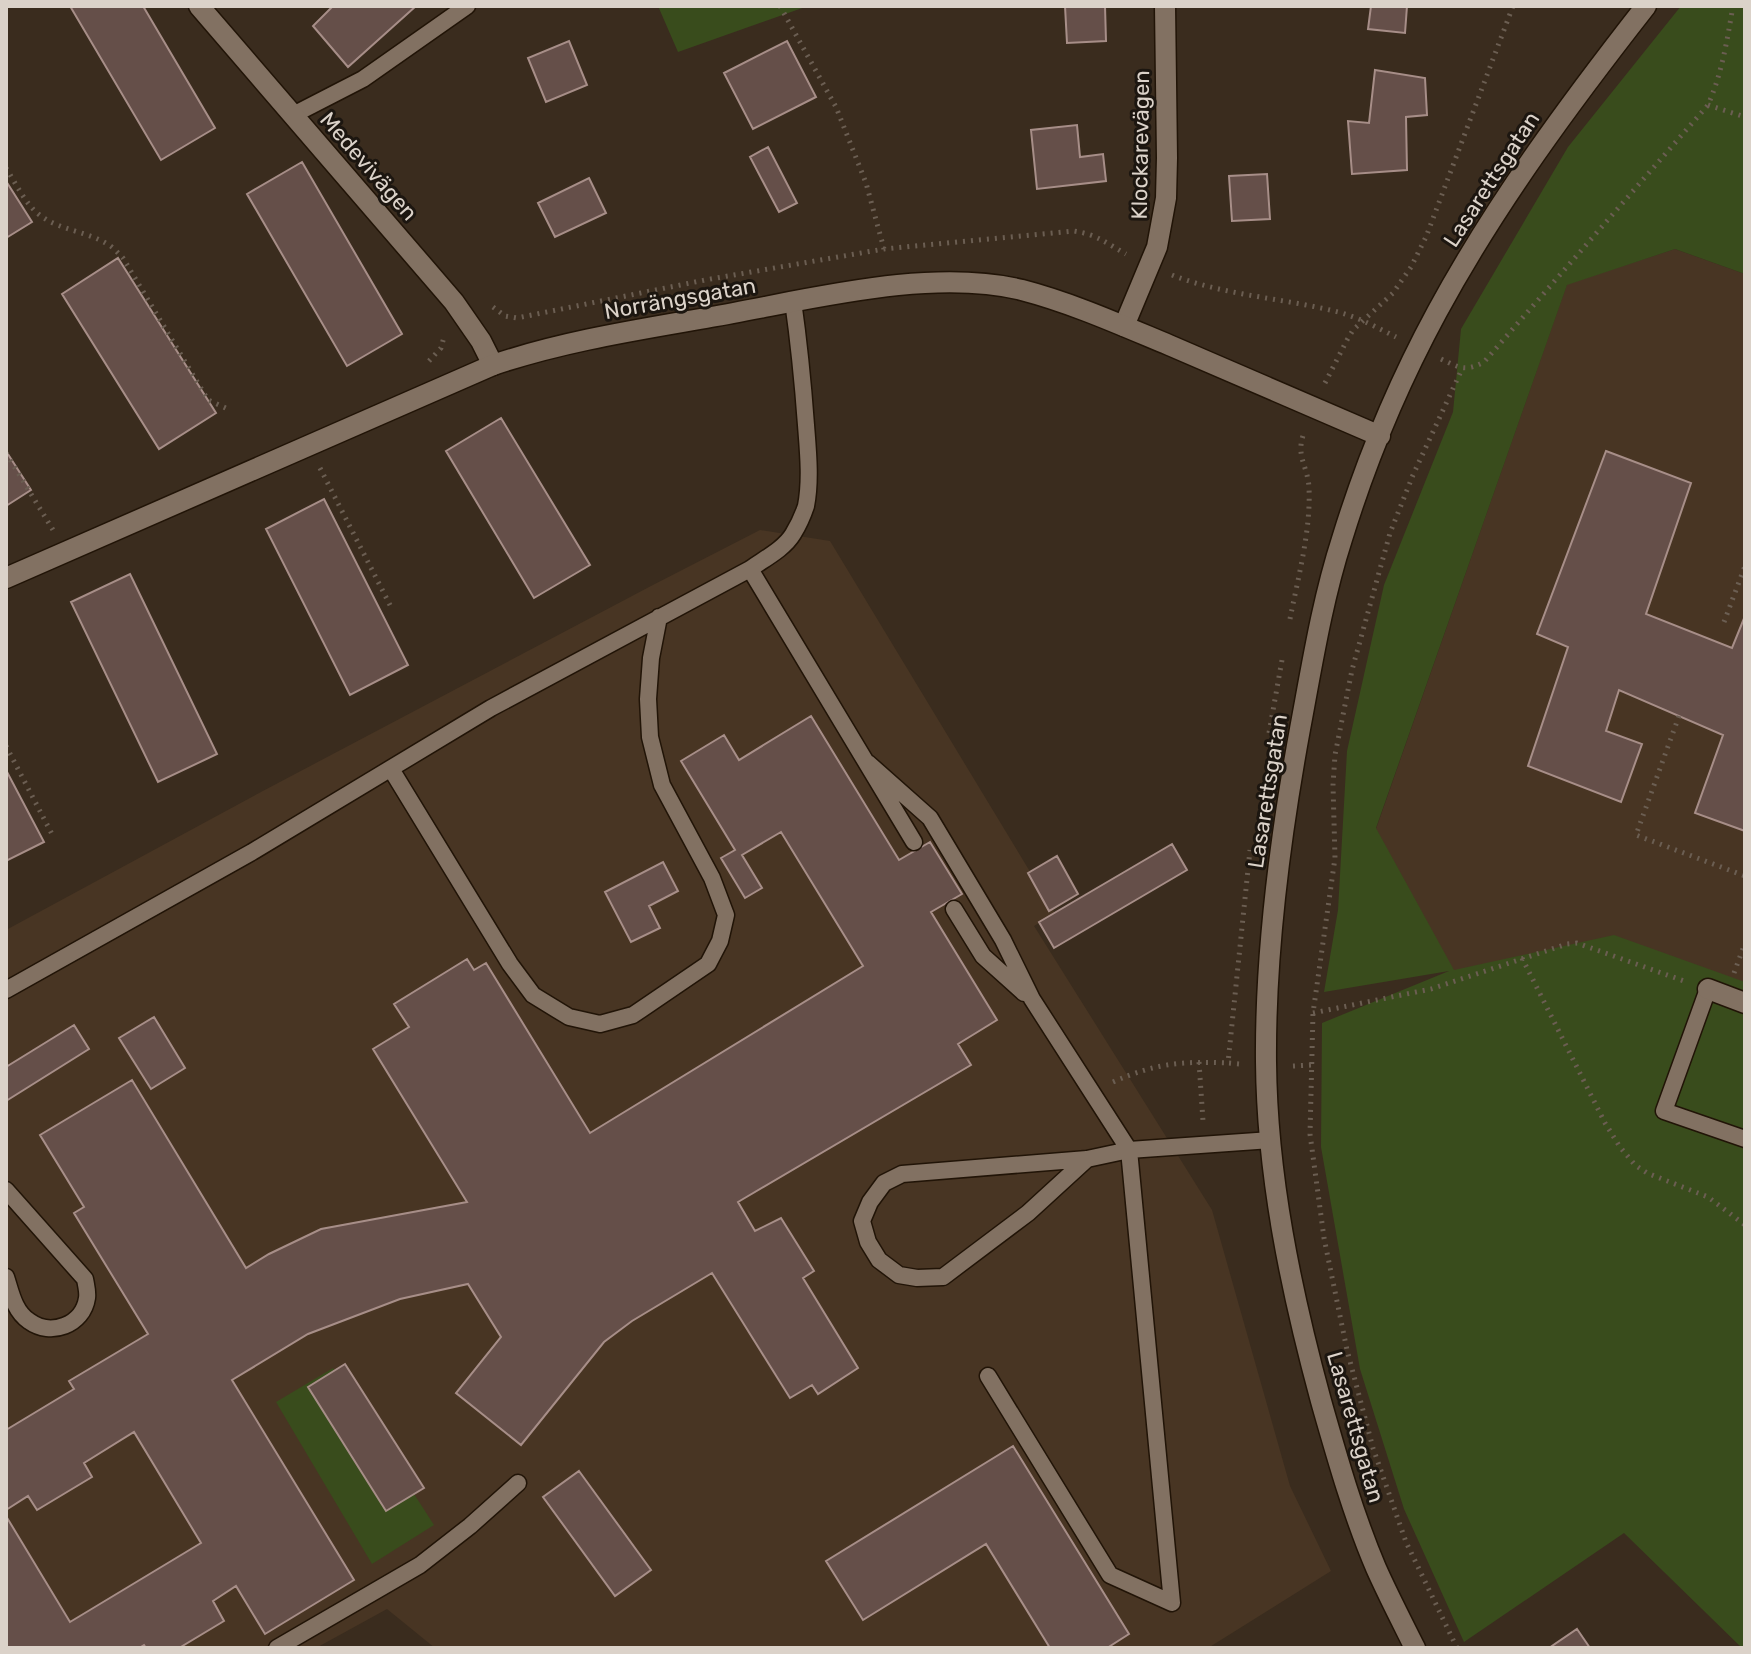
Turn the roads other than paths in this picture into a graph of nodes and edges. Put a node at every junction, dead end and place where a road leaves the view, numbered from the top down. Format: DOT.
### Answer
graph roads {
  1 [pos="199,6"];
  2 [pos="467,6"];
  3 [pos="1165,6"];
  4 [pos="1646,6"];
  5 [pos="293,115"];
  6 [pos="793,301"];
  7 [pos="1124,326"];
  8 [pos="493,365"];
  9 [pos="1380,436"];
  10 [pos="750,569"];
  11 [pos="6,578"];
  12 [pos="659,617"];
  13 [pos="868,763"];
  14 [pos="391,769"];
  15 [pos="914,842"];
  16 [pos="954,909"];
  17 [pos="1708,989"];
  18 [pos="6,990"];
  19 [pos="1032,999"];
  20 [pos="1745,1003"];
  21 [pos="1745,1139"];
  22 [pos="1271,1140"];
  23 [pos="1129,1150"];
  24 [pos="1087,1159"];
  25 [pos="6,1190"];
  26 [pos="6,1277"];
  27 [pos="988,1376"];
  28 [pos="518,1483"];
  29 [pos="277,1648"];
  30 [pos="1415,1648"];
  1 -- 5 [label="street, Medevivägen"];
  2 -- 5 [label="lane"];
  3 -- 7 [label="street, Klockarevägen"];
  4 -- 9 [label="street, Lasarettsgatan"];
  5 -- 8 [label="street, Medevivägen"];
  6 -- 7 [label="street, Norrängsgatan"];
  6 -- 8 [label="street, Norrängsgatan"];
  6 -- 10 [label="lane"];
  7 -- 9 [label="street, Norrängsgatan"];
  8 -- 11 [label="street, Norrängsgatan"];
  9 -- 22 [label="street, Lasarettsgatan"];
  10 -- 12 [label="lane"];
  10 -- 13 [label="lane"];
  12 -- 14 [label="lane"];
  12 -- 14 [label="lane"];
  13 -- 15 [label="lane"];
  13 -- 19 [label="lane"];
  14 -- 18 [label="lane"];
  16 -- 19 [label="lane"];
  17 -- 20 [label="street"];
  17 -- 21 [label="lane"];
  19 -- 23 [label="lane"];
  22 -- 23 [label="lane"];
  22 -- 30 [label="street, Lasarettsgatan"];
  23 -- 24 [label="lane"];
  23 -- 27 [label="lane"];
  24 -- 24 [label="lane"];
  25 -- 26 [label="lane"];
  28 -- 29 [label="lane"];
}
